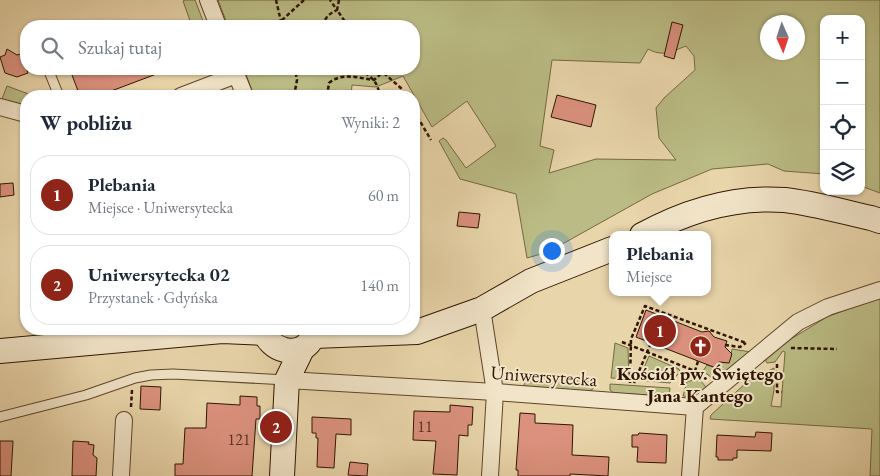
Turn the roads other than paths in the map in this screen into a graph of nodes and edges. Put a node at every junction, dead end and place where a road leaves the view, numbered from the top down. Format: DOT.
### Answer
graph roads {
  1 [pos="208,0"];
  2 [pos="216,20"];
  3 [pos="50,75"];
  4 [pos="228,75"];
  5 [pos="236,75"];
  6 [pos="57,90"];
  7 [pos="194,90"];
  8 [pos="242,90"];
  9 [pos="0,107"];
  10 [pos="20,112"];
  11 [pos="880,222"];
  12 [pos="650,231"];
  13 [pos="609,250"];
  14 [pos="515,289"];
  15 [pos="880,290"];
  16 [pos="482,310"];
  17 [pos="420,314"];
  18 [pos="420,331"];
  19 [pos="172,335"];
  20 [pos="364,335"];
  21 [pos="268,336"];
  22 [pos="310,338"];
  23 [pos="0,351"];
  24 [pos="288,380"];
  25 [pos="495,392"];
  26 [pos="695,407"];
  27 [pos="128,416"];
  28 [pos="0,417"];
  29 [pos="121,476"];
  30 [pos="282,476"];
  31 [pos="490,476"];
  32 [pos="690,476"];
  1 -- 2 [label="street"];
  3 -- 6 [label="lane"];
  4 -- 7 [label="street"];
  5 -- 8 [label="street"];
  9 -- 10 [label="street"];
  11 -- 12 [label="main road"];
  13 -- 14 [label="main road"];
  14 -- 16 [label="main road"];
  14 -- 17 [label="main road"];
  15 -- 26 [label="street"];
  16 -- 18 [label="main road"];
  16 -- 25 [label="street"];
  19 -- 23 [label="main road"];
  20 -- 22 [label="main road"];
  21 -- 22 [label="main road"];
  21 -- 24 [label="main road"];
  22 -- 24 [label="main road"];
  24 -- 25 [label="street, Uniwersytecka"];
  24 -- 28 [label="lane"];
  24 -- 30 [label="main road"];
  25 -- 26 [label="street, Uniwersytecka"];
  25 -- 31 [label="street"];
  26 -- 32 [label="street"];
  27 -- 29 [label="street"];
}
